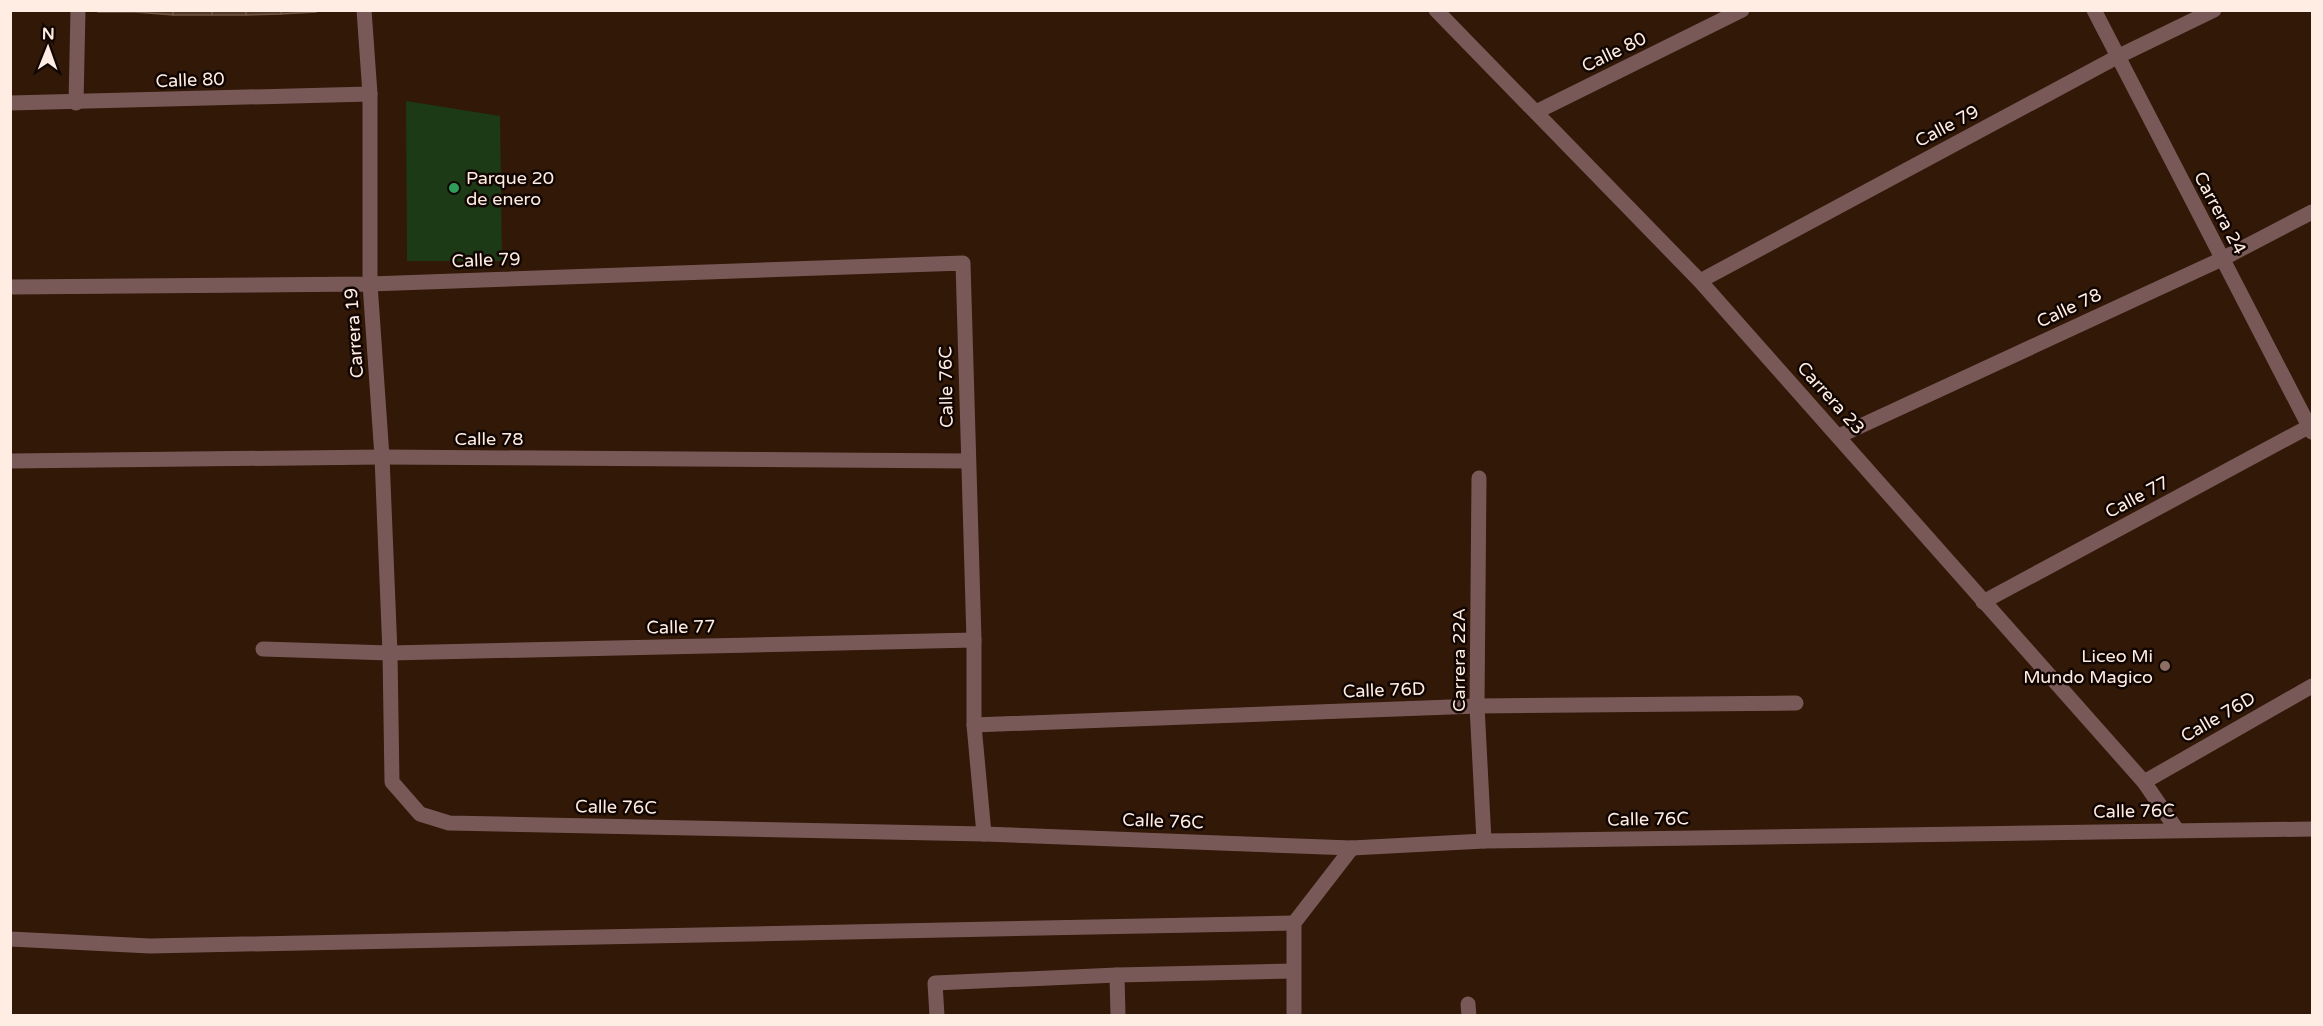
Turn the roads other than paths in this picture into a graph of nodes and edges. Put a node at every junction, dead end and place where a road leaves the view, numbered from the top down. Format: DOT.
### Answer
graph roads {
  1 [pos="78,10"];
  2 [pos="364,10"];
  3 [pos="1436,10"];
  4 [pos="1742,10"];
  5 [pos="2094,10"];
  6 [pos="2214,10"];
  7 [pos="2117,57"];
  8 [pos="370,94"];
  9 [pos="10,103"];
  10 [pos="76,103"];
  11 [pos="1536,112"];
  12 [pos="2313,212"];
  13 [pos="2222,259"];
  14 [pos="963,263"];
  15 [pos="1700,281"];
  16 [pos="370,284"];
  17 [pos="10,287"];
  18 [pos="2311,429"];
  19 [pos="1839,436"];
  20 [pos="382,458"];
  21 [pos="10,461"];
  22 [pos="967,461"];
  23 [pos="1479,478"];
  24 [pos="1983,602"];
  25 [pos="974,640"];
  26 [pos="263,649"];
  27 [pos="390,653"];
  28 [pos="2313,686"];
  29 [pos="1796,703"];
  30 [pos="1477,706"];
  31 [pos="974,725"];
  32 [pos="2144,782"];
  33 [pos="2313,829"];
  34 [pos="2177,830"];
  35 [pos="984,834"];
  36 [pos="1484,841"];
  37 [pos="1352,848"];
  38 [pos="1294,923"];
  39 [pos="10,939"];
  40 [pos="1293,972"];
  41 [pos="1117,975"];
  42 [pos="937,1016"];
  43 [pos="1118,1016"];
  44 [pos="1294,1016"];
  1 -- 10 [label="street"];
  2 -- 8 [label="street, Carrera 19"];
  3 -- 11 [label="street, Carrera 23"];
  4 -- 11 [label="street, Calle 80"];
  5 -- 7 [label="street, Carrera 24"];
  6 -- 7 [label="street, Calle 79"];
  7 -- 13 [label="street, Carrera 24"];
  7 -- 15 [label="street, Calle 79"];
  8 -- 10 [label="street, Calle 80"];
  8 -- 16 [label="street, Carrera 19"];
  9 -- 10 [label="street, Calle 80"];
  11 -- 15 [label="street, Carrera 23"];
  12 -- 13 [label="street, Calle 78"];
  13 -- 18 [label="street, Carrera 24"];
  13 -- 19 [label="street, Calle 78"];
  14 -- 16 [label="street, Calle 79"];
  14 -- 22 [label="street, Calle 76C"];
  15 -- 19 [label="street, Carrera 23"];
  16 -- 17 [label="street, Calle 79"];
  16 -- 20 [label="street, Carrera 19"];
  18 -- 24 [label="street, Calle 77"];
  19 -- 24 [label="street, Carrera 23"];
  20 -- 21 [label="street, Calle 78"];
  20 -- 22 [label="street, Calle 78"];
  20 -- 27 [label="street, Carrera 19"];
  22 -- 25 [label="street, Calle 76C"];
  23 -- 30 [label="street, Carrera 22A"];
  24 -- 32 [label="street, Carrera 23"];
  25 -- 27 [label="street, Calle 77"];
  25 -- 31 [label="street, Calle 76C"];
  26 -- 27 [label="street, Calle 77"];
  27 -- 35 [label="street, Calle 76C"];
  28 -- 32 [label="street, Calle 76D"];
  29 -- 30 [label="street, Calle 76D"];
  30 -- 31 [label="street, Calle 76D"];
  30 -- 36 [label="street, Carrera 22A"];
  31 -- 35 [label="street, Calle 76C"];
  32 -- 34 [label="street, Carrera 23"];
  33 -- 34 [label="street, Calle 76C"];
  34 -- 36 [label="street, Calle 76C"];
  35 -- 37 [label="street, Calle 76C"];
  36 -- 37 [label="street, Calle 76C"];
  37 -- 38 [label="street"];
  38 -- 39 [label="street"];
  38 -- 40 [label="street"];
  40 -- 41 [label="street"];
  40 -- 44 [label="street"];
  41 -- 42 [label="street"];
  41 -- 43 [label="street"];
}
